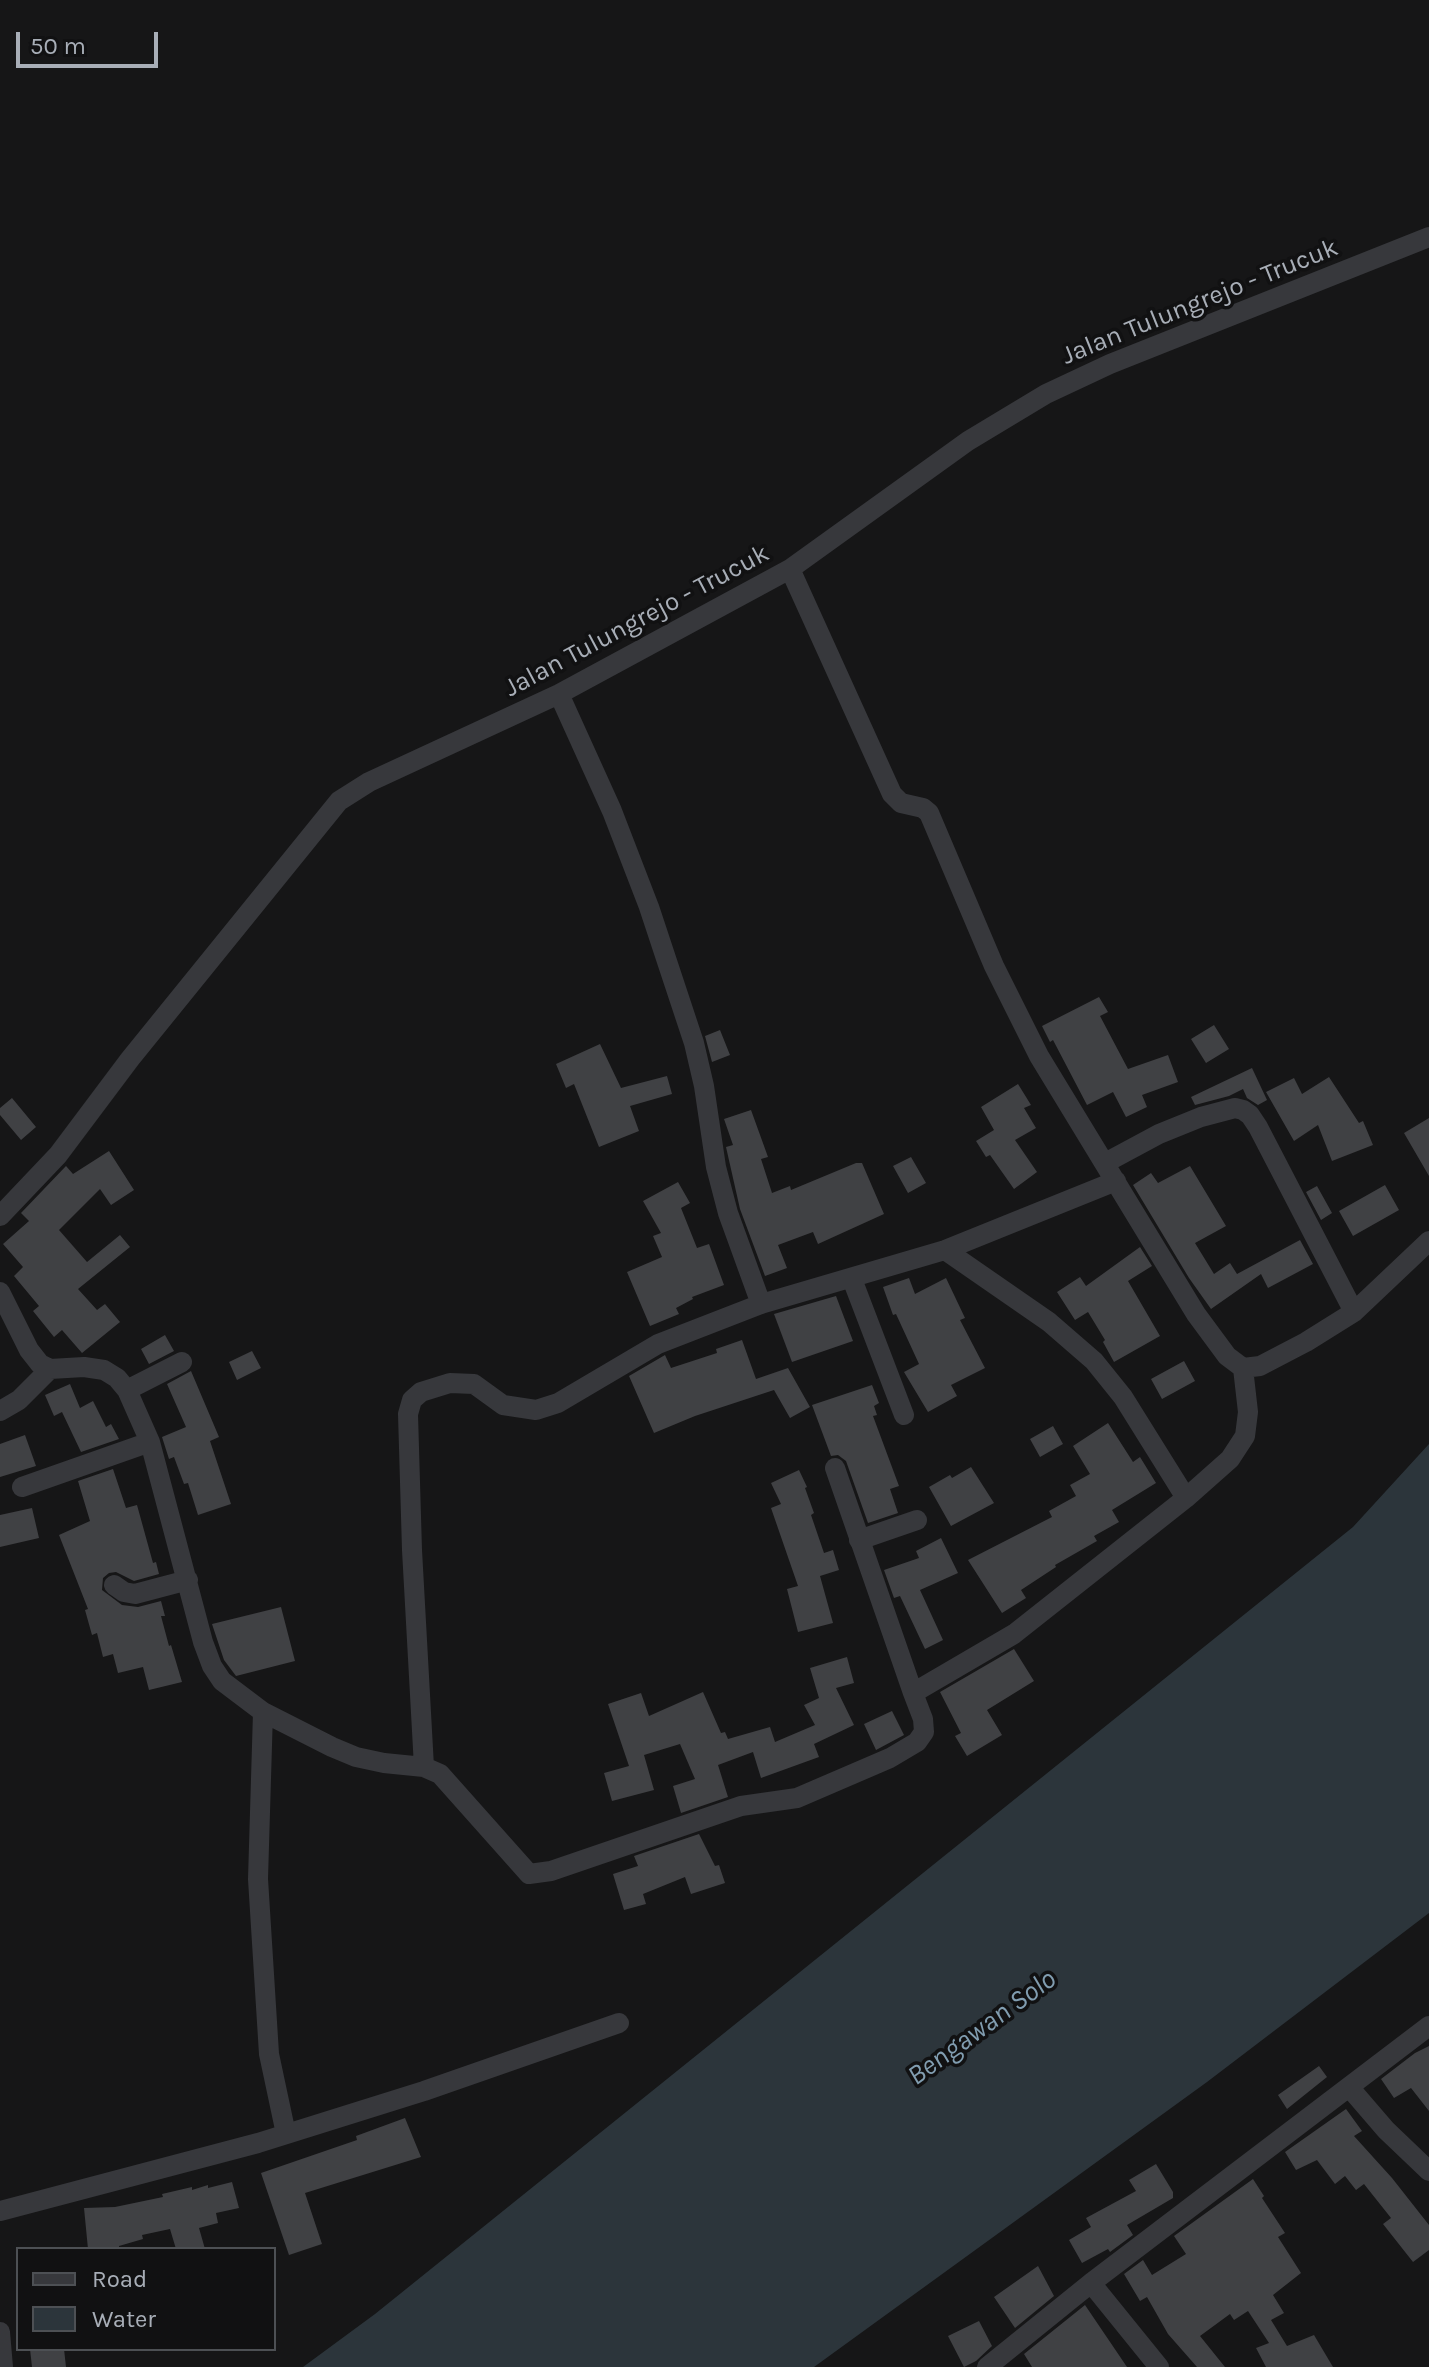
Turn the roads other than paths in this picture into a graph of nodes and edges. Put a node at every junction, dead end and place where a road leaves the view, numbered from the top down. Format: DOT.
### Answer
graph roads {
  1 [pos="1429,237"];
  2 [pos="790,569"];
  3 [pos="559,694"];
  4 [pos="1105,1163"];
  5 [pos="1116,1181"];
  6 [pos="0,1216"];
  7 [pos="1429,1241"];
  8 [pos="945,1250"];
  9 [pos="852,1279"];
  10 [pos="0,1292"];
  11 [pos="761,1304"];
  12 [pos="1354,1312"];
  13 [pos="182,1362"];
  14 [pos="1243,1368"];
  15 [pos="50,1369"];
  16 [pos="127,1390"];
  17 [pos="0,1411"];
  18 [pos="904,1415"];
  19 [pos="150,1442"];
  20 [pos="835,1468"];
  21 [pos="22,1487"];
  22 [pos="1186,1498"];
  23 [pos="917,1520"];
  24 [pos="859,1540"];
  25 [pos="188,1580"];
  26 [pos="114,1585"];
  27 [pos="913,1693"];
  28 [pos="263,1712"];
  29 [pos="424,1767"];
  30 [pos="619,2023"];
  31 [pos="1429,2026"];
  32 [pos="1349,2087"];
  33 [pos="286,2134"];
  34 [pos="1429,2171"];
  35 [pos="0,2211"];
  36 [pos="1091,2283"];
  37 [pos="0,2332"];
  38 [pos="3,2367"];
  39 [pos="987,2367"];
  40 [pos="1159,2367"];
  1 -- 2 [label="street, Jalan Tulungrejo - Trucuk"];
  2 -- 3 [label="street, Jalan Tulungrejo - Trucuk"];
  2 -- 4 [label="street"];
  3 -- 6 [label="street, Jalan Tulungrejo - Trucuk"];
  3 -- 11 [label="street"];
  4 -- 5 [label="street"];
  4 -- 12 [label="street"];
  5 -- 8 [label="street"];
  5 -- 14 [label="street"];
  7 -- 12 [label="street"];
  8 -- 9 [label="street"];
  8 -- 22 [label="street"];
  9 -- 11 [label="street"];
  9 -- 18 [label="street"];
  10 -- 15 [label="street"];
  11 -- 29 [label="street"];
  12 -- 14 [label="street"];
  13 -- 16 [label="street"];
  14 -- 22 [label="street"];
  15 -- 16 [label="street"];
  15 -- 17 [label="street"];
  16 -- 19 [label="street"];
  19 -- 21 [label="street"];
  19 -- 25 [label="street"];
  20 -- 24 [label="street"];
  22 -- 27 [label="street"];
  23 -- 24 [label="street"];
  24 -- 27 [label="street"];
  25 -- 26 [label="street"];
  25 -- 28 [label="street"];
  27 -- 29 [label="street"];
  28 -- 29 [label="street"];
  28 -- 33 [label="street"];
  30 -- 33 [label="street"];
  31 -- 32 [label="street"];
  32 -- 34 [label="street"];
  32 -- 36 [label="street"];
  33 -- 35 [label="street"];
  36 -- 39 [label="street"];
  36 -- 40 [label="street"];
  37 -- 38 [label="street"];
}
